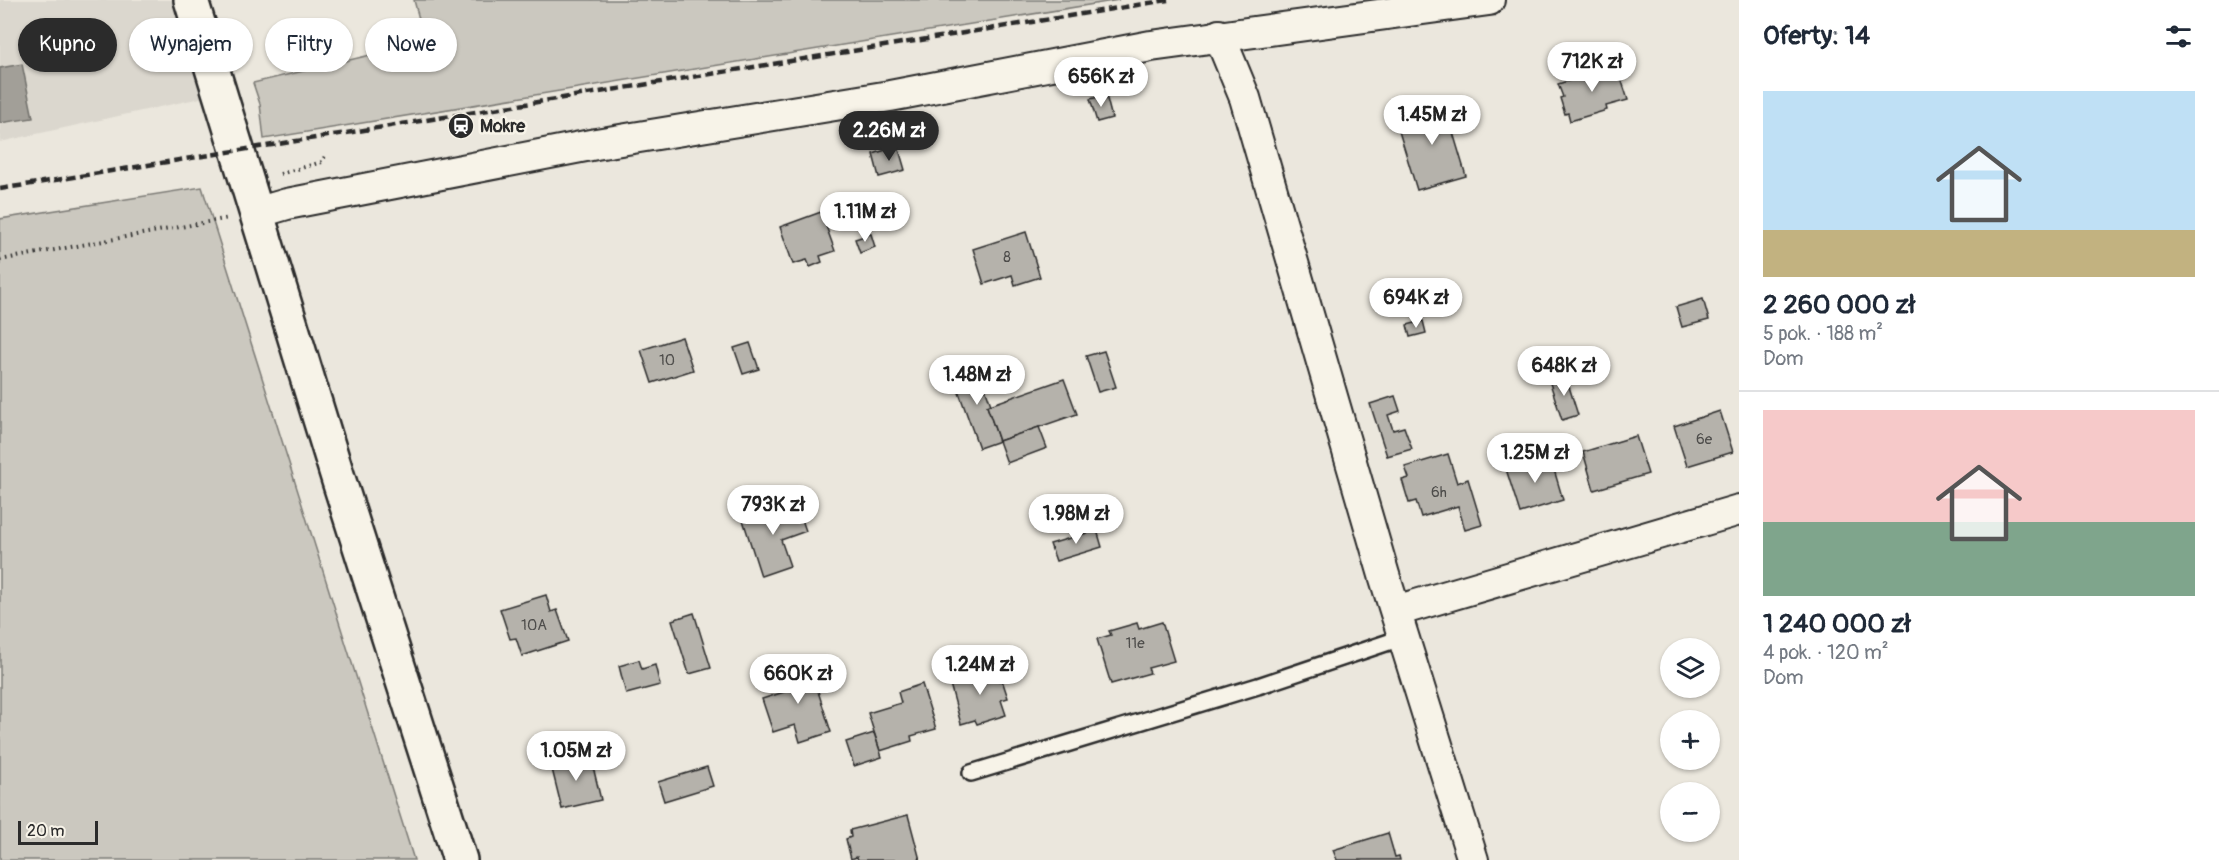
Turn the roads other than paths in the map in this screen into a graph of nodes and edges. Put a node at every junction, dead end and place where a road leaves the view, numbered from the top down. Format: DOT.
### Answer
graph roads {
  1 [pos="191,0"];
  2 [pos="1489,0"];
  3 [pos="1219,35"];
  4 [pos="256,213"];
  5 [pos="1739,510"];
  6 [pos="1400,624"];
  7 [pos="971,773"];
  8 [pos="460,860"];
  9 [pos="1473,860"];
  1 -- 4 [label="street"];
  2 -- 3 [label="street"];
  3 -- 4 [label="street"];
  3 -- 6 [label="street"];
  4 -- 8 [label="street"];
  5 -- 6 [label="street"];
  6 -- 7 [label="lane"];
  6 -- 9 [label="street"];
}
